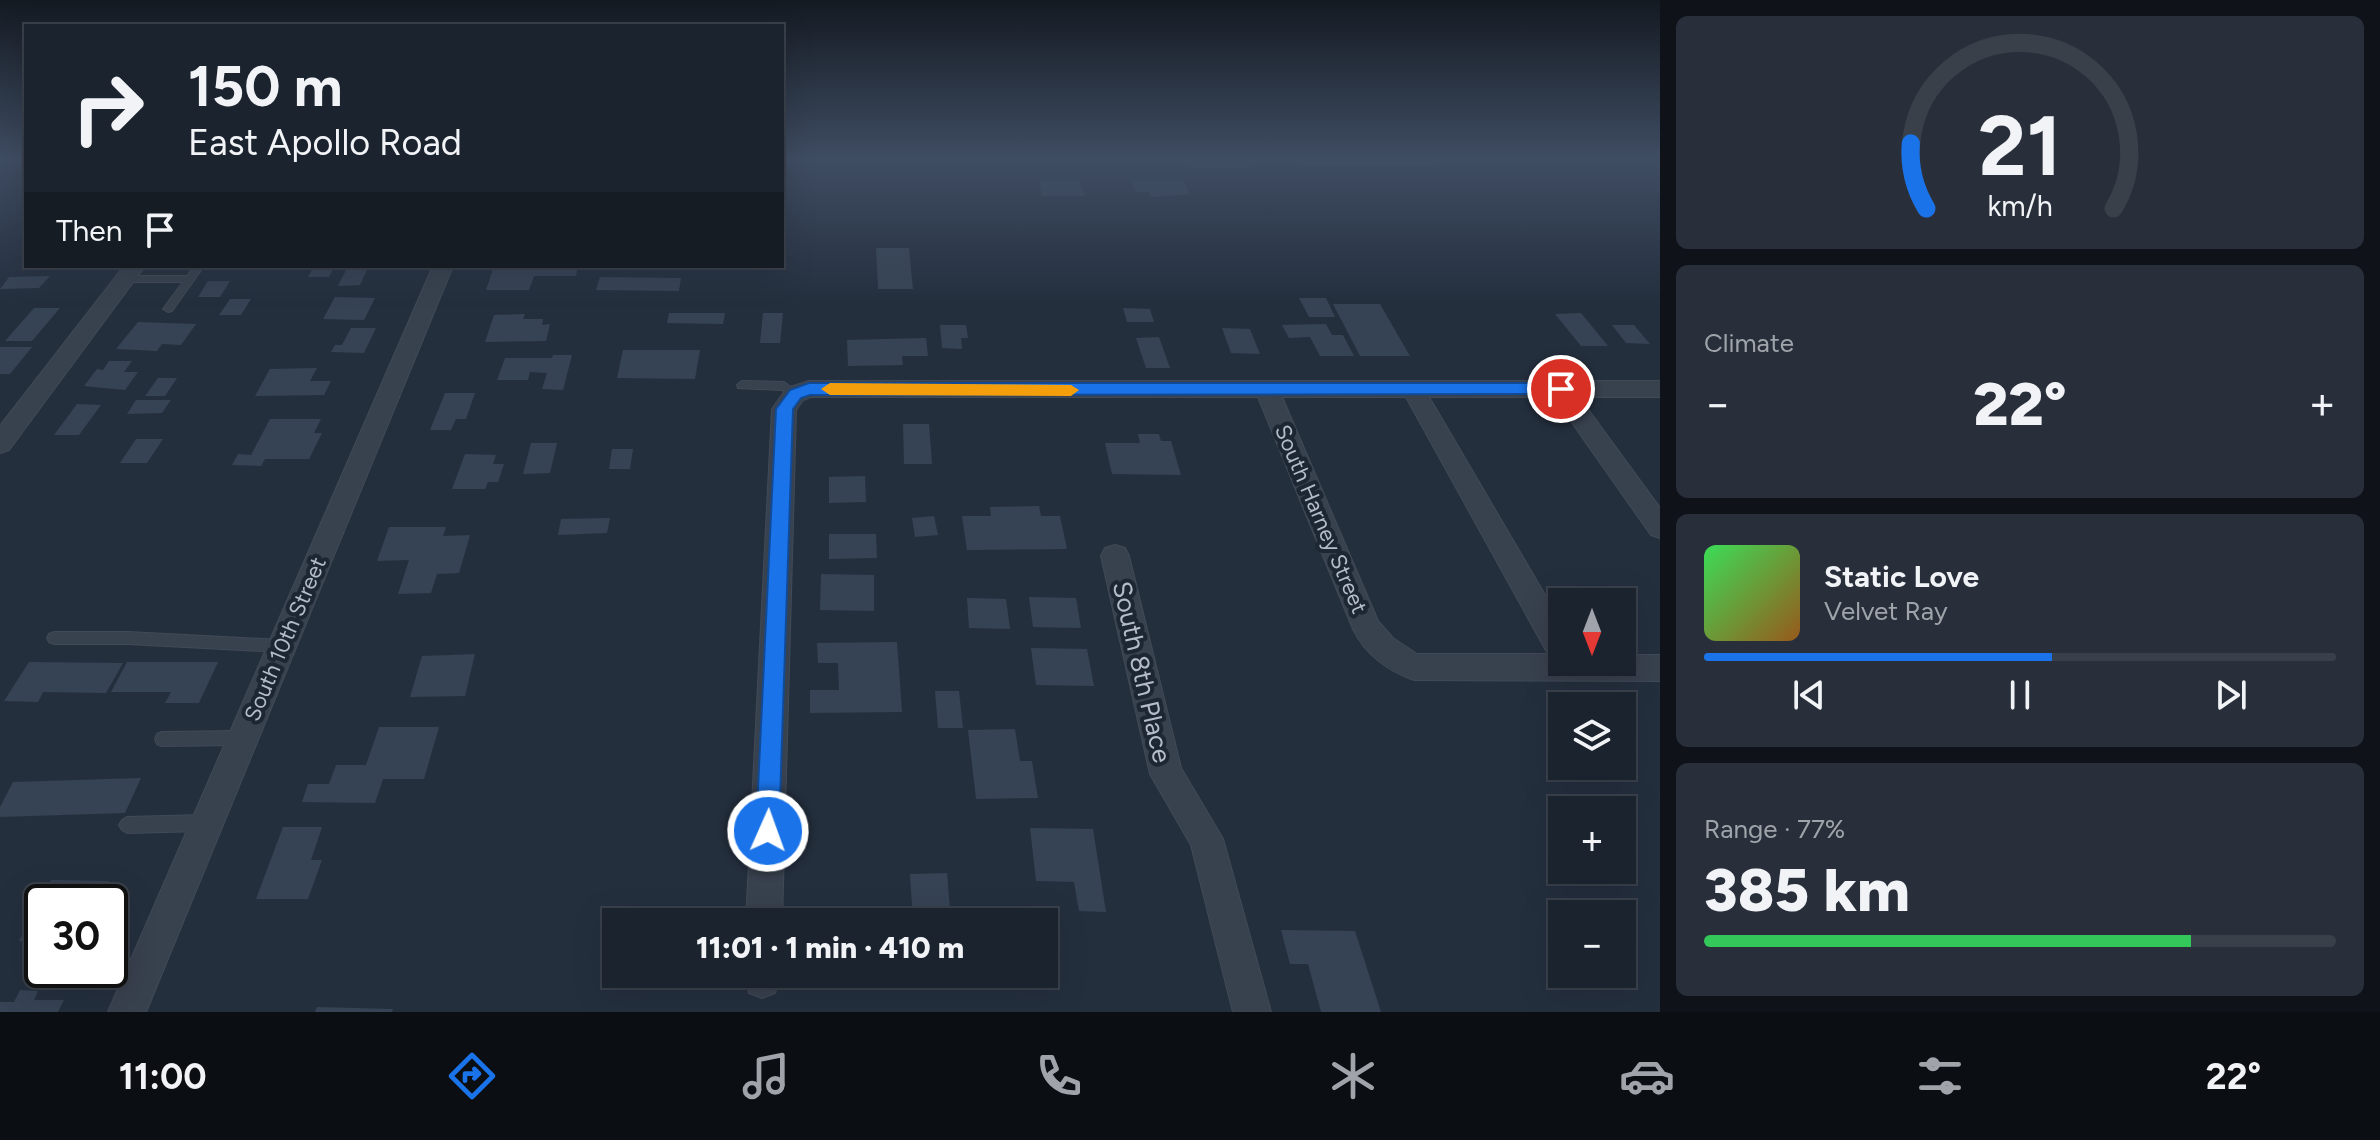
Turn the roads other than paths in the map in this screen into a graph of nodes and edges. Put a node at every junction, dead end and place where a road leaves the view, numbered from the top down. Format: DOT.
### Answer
graph roads {
  1 [pos="198,268"];
  2 [pos="442,268"];
  3 [pos="130,273"];
  4 [pos="190,279"];
  5 [pos="168,309"];
  6 [pos="742,385"];
  7 [pos="1413,389"];
  8 [pos="1561,389"];
  9 [pos="1660,389"];
  10 [pos="1267,390"];
  11 [pos="795,394"];
  12 [pos="0,444"];
  13 [pos="1660,528"];
  14 [pos="1115,556"];
  15 [pos="1548,627"];
  16 [pos="54,638"];
  17 [pos="282,646"];
  18 [pos="1548,661"];
  19 [pos="1636,666"];
  20 [pos="1660,668"];
  21 [pos="243,738"];
  22 [pos="162,739"];
  23 [pos="207,823"];
  24 [pos="127,825"];
  25 [pos="765,908"];
  26 [pos="127,1012"];
  27 [pos="1252,1012"];
  1 -- 4 [label="lane"];
  2 -- 17 [label="street, South 10th Street"];
  3 -- 4 [label="lane"];
  3 -- 12 [label="street"];
  4 -- 5 [label="lane"];
  6 -- 11 [label="lane"];
  7 -- 8 [label="street"];
  7 -- 10 [label="street"];
  7 -- 15 [label="street"];
  8 -- 9 [label="street"];
  8 -- 13 [label="street"];
  10 -- 11 [label="street"];
  10 -- 18 [label="street, South Harney Street"];
  11 -- 25 [label="street"];
  14 -- 27 [label="street, South 8th Place"];
  16 -- 17 [label="lane"];
  17 -- 21 [label="street, South 10th Street"];
  19 -- 20 [label="street"];
  21 -- 22 [label="lane"];
  21 -- 23 [label="street, South 10th Street"];
  23 -- 24 [label="lane"];
  23 -- 26 [label="street, South 10th Street"];
}
